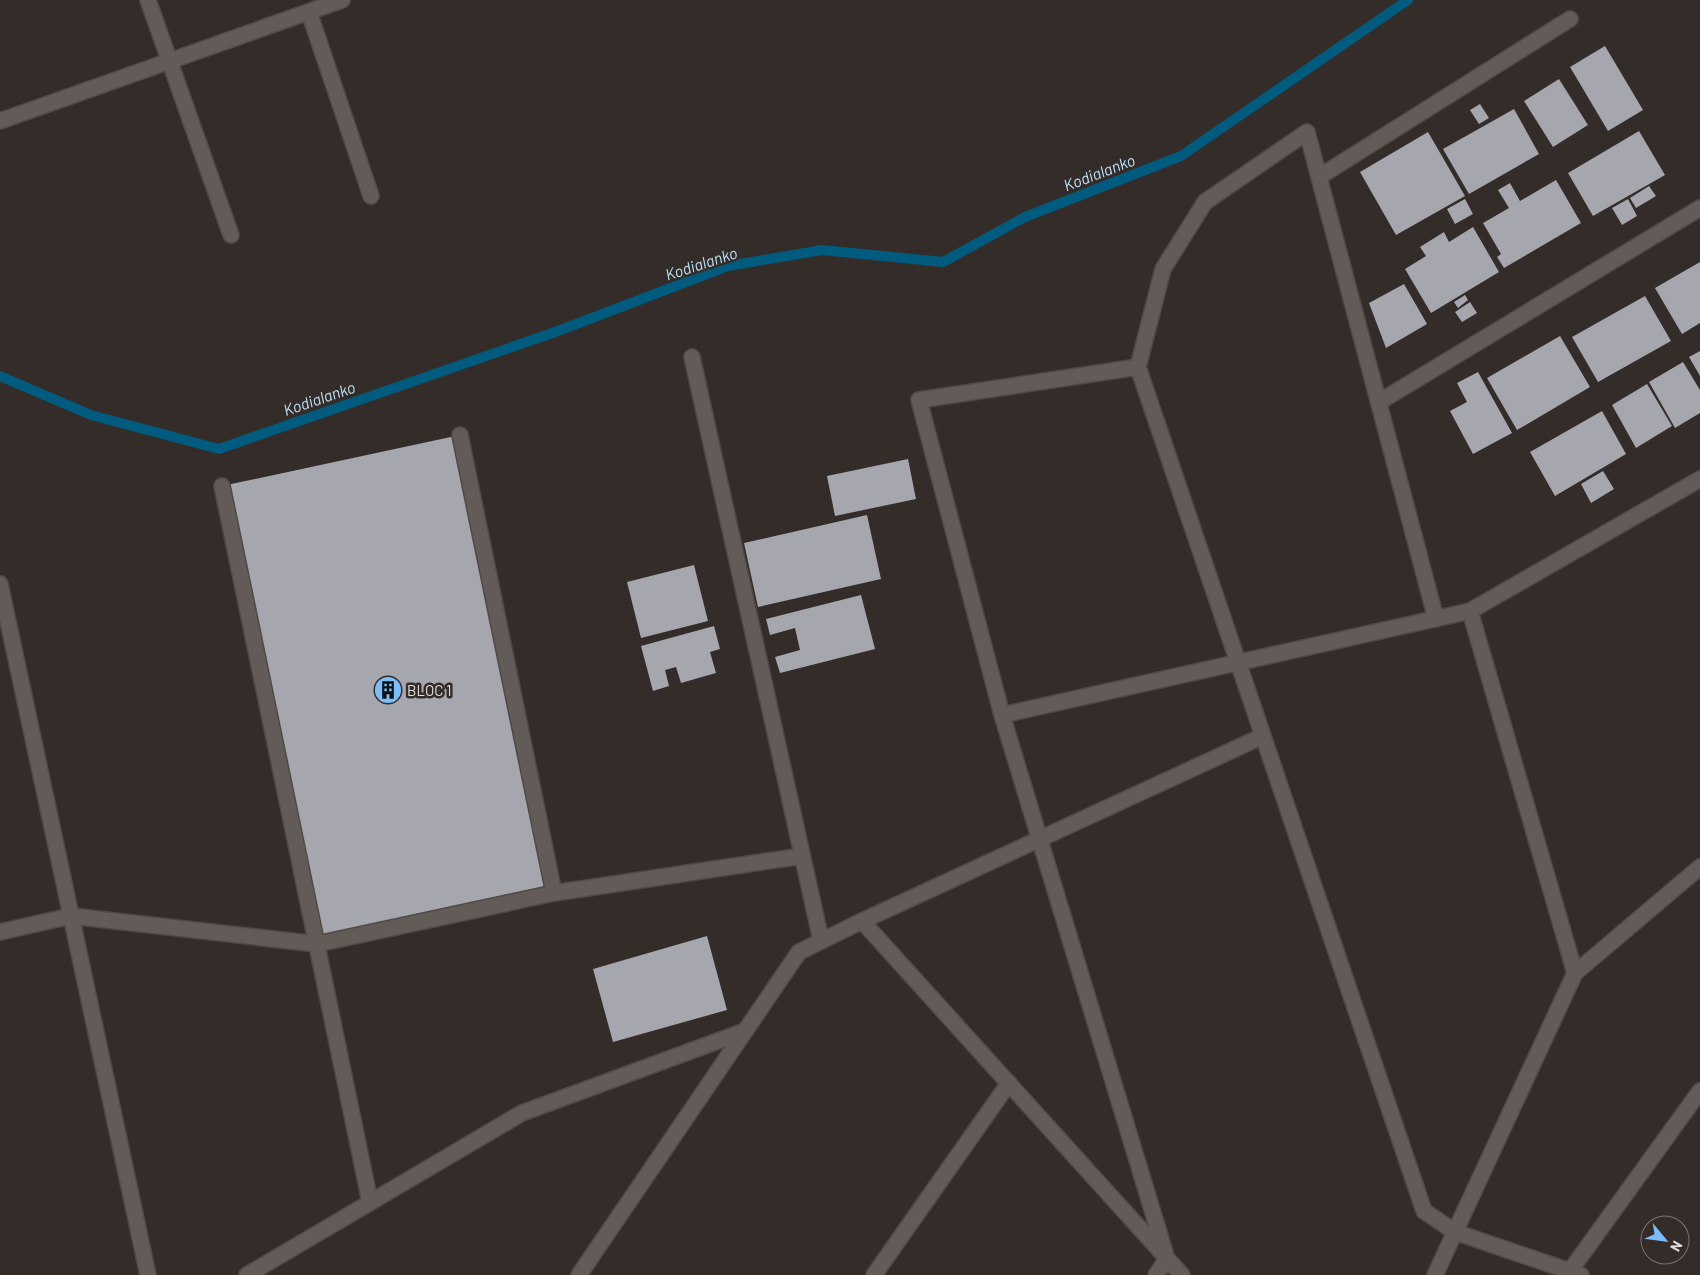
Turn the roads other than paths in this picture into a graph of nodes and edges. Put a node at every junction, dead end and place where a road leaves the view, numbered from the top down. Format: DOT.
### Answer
graph roads {
  1 [pos="148,0"];
  2 [pos="342,0"];
  3 [pos="309,12"];
  4 [pos="1570,19"];
  5 [pos="170,61"];
  6 [pos="0,121"];
  7 [pos="1319,177"];
  8 [pos="371,196"];
  9 [pos="1700,208"];
  10 [pos="231,235"];
  11 [pos="692,357"];
  12 [pos="1138,367"];
  13 [pos="1379,402"];
  14 [pos="460,435"];
  15 [pos="1700,478"];
  16 [pos="222,486"];
  17 [pos="0,584"];
  18 [pos="1470,610"];
  19 [pos="1436,619"];
  20 [pos="1238,663"];
  21 [pos="1002,715"];
  22 [pos="1263,736"];
  23 [pos="1040,839"];
  24 [pos="802,856"];
  25 [pos="1700,867"];
  26 [pos="554,894"];
  27 [pos="71,916"];
  28 [pos="862,921"];
  29 [pos="0,932"];
  30 [pos="821,940"];
  31 [pos="317,944"];
  32 [pos="1576,973"];
  33 [pos="745,1031"];
  34 [pos="1009,1083"];
  35 [pos="1700,1092"];
  36 [pos="370,1202"];
  37 [pos="1455,1232"];
  38 [pos="1167,1259"];
  39 [pos="259,1273"];
  40 [pos="1576,1273"];
  41 [pos="148,1275"];
  42 [pos="579,1275"];
  43 [pos="874,1275"];
  44 [pos="1156,1275"];
  45 [pos="1182,1275"];
  46 [pos="1435,1275"];
  1 -- 5 [label="street"];
  2 -- 3 [label="street"];
  3 -- 5 [label="street"];
  3 -- 8 [label="street"];
  4 -- 7 [label="street"];
  5 -- 6 [label="street"];
  5 -- 10 [label="street"];
  7 -- 12 [label="street"];
  7 -- 13 [label="street"];
  9 -- 13 [label="street"];
  11 -- 24 [label="street"];
  12 -- 20 [label="street"];
  12 -- 21 [label="street"];
  13 -- 19 [label="street"];
  14 -- 26 [label="street"];
  15 -- 18 [label="street"];
  16 -- 31 [label="street"];
  17 -- 27 [label="street"];
  18 -- 19 [label="street"];
  18 -- 32 [label="street"];
  19 -- 20 [label="street"];
  20 -- 21 [label="street"];
  20 -- 22 [label="street"];
  21 -- 23 [label="street"];
  22 -- 23 [label="street"];
  22 -- 37 [label="street"];
  23 -- 28 [label="street"];
  23 -- 38 [label="street"];
  24 -- 26 [label="street"];
  24 -- 30 [label="street"];
  25 -- 32 [label="street"];
  26 -- 31 [label="street"];
  27 -- 29 [label="street"];
  27 -- 31 [label="street"];
  27 -- 41 [label="street"];
  28 -- 30 [label="street"];
  28 -- 34 [label="street"];
  30 -- 33 [label="street"];
  31 -- 36 [label="street"];
  32 -- 37 [label="street"];
  33 -- 36 [label="street"];
  33 -- 42 [label="street"];
  34 -- 38 [label="street"];
  34 -- 43 [label="street"];
  35 -- 40 [label="street"];
  36 -- 39 [label="street"];
  37 -- 40 [label="street"];
  37 -- 46 [label="street"];
  38 -- 44 [label="street"];
  38 -- 45 [label="street"];
}
